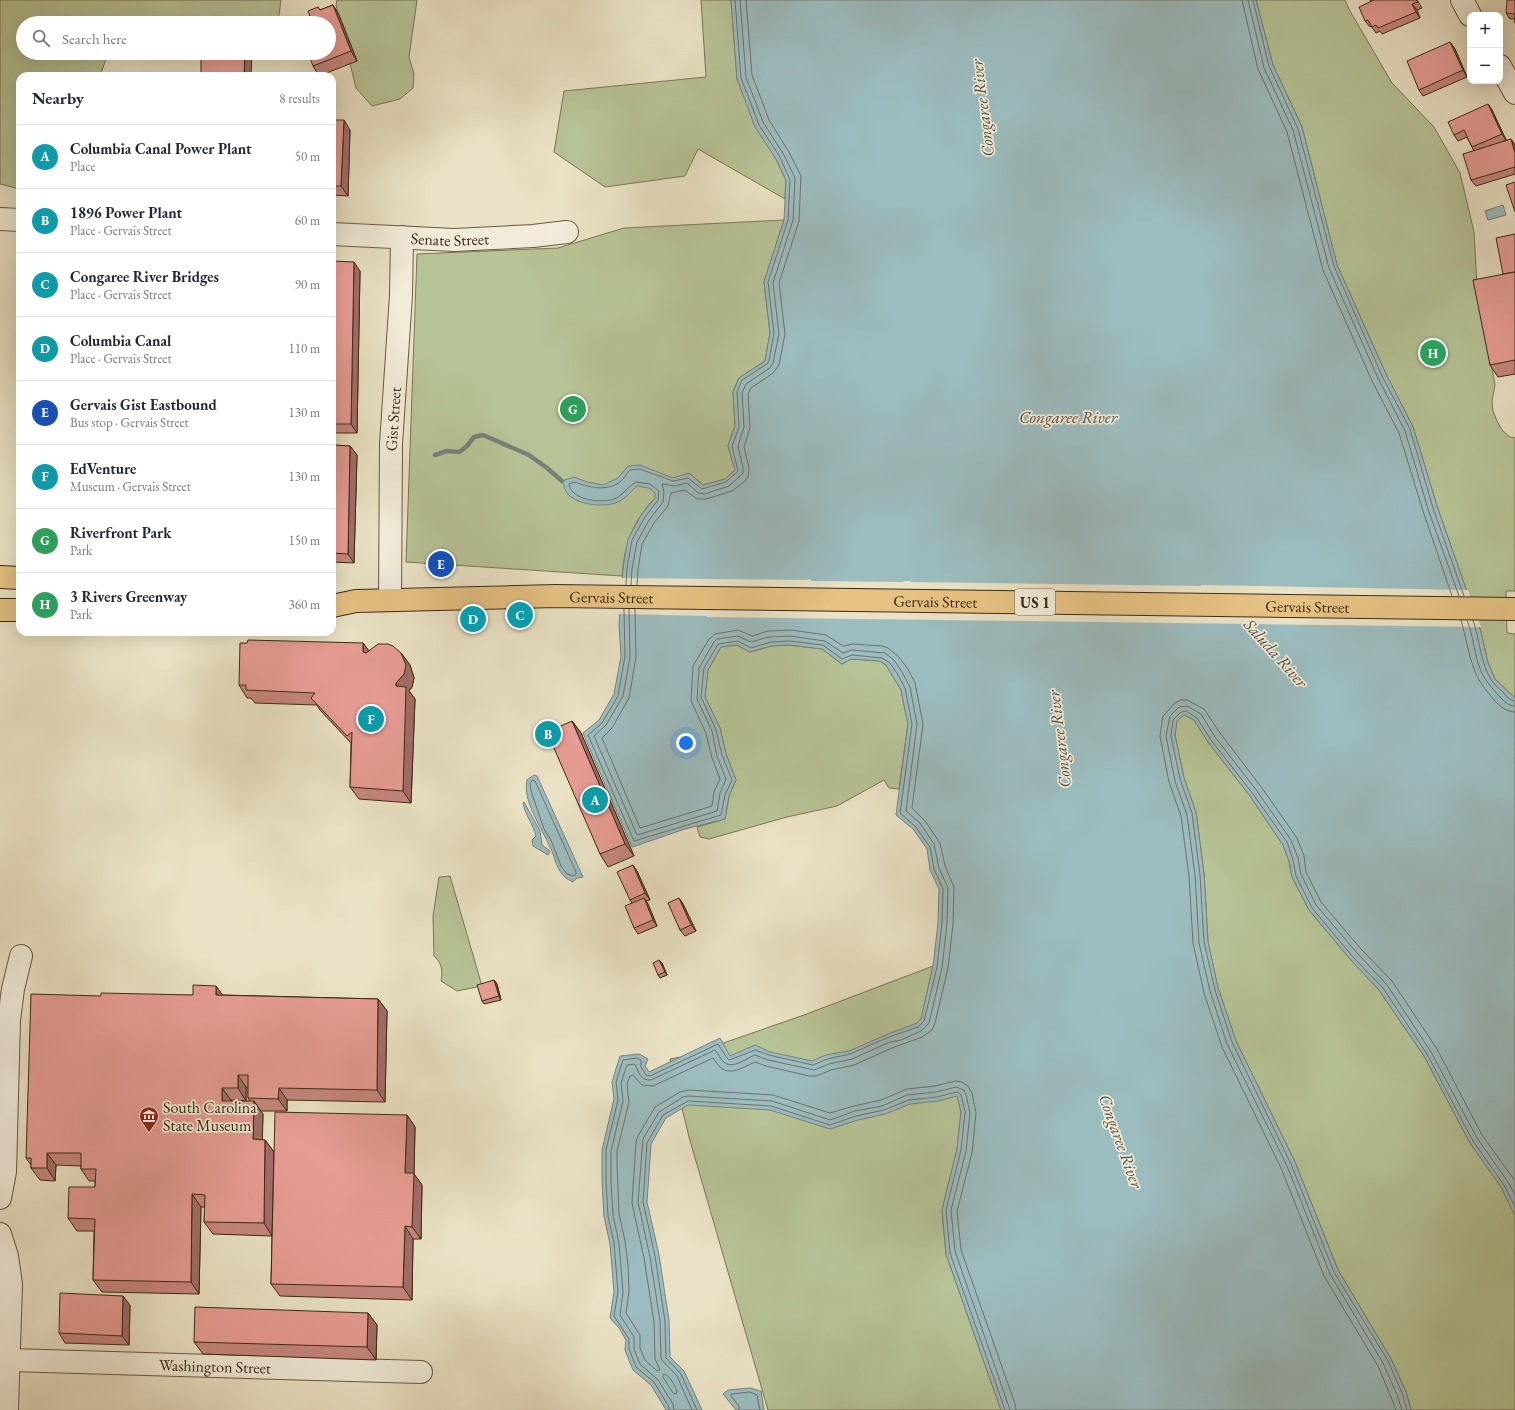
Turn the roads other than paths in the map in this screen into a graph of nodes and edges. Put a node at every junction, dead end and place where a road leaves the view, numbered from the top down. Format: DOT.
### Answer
graph roads {
  1 [pos="1462,0"];
  2 [pos="1468,12"];
  3 [pos="1503,71"];
  4 [pos="1515,92"];
  5 [pos="0,219"];
  6 [pos="16,220"];
  7 [pos="567,232"];
  8 [pos="336,234"];
  9 [pos="402,237"];
  10 [pos="0,578"];
  11 [pos="16,578"];
  12 [pos="336,594"];
  13 [pos="390,600"];
  14 [pos="356,601"];
  15 [pos="336,605"];
  16 [pos="1515,609"];
  17 [pos="0,610"];
  18 [pos="16,610"];
  19 [pos="21,956"];
  20 [pos="0,1198"];
  21 [pos="0,1234"];
  22 [pos="10,1360"];
  23 [pos="421,1372"];
  24 [pos="7,1410"];
  1 -- 2 [label="street"];
  3 -- 4 [label="street"];
  5 -- 6 [label="street"];
  7 -- 9 [label="street, Senate Street"];
  8 -- 9 [label="street, Senate Street"];
  9 -- 13 [label="street, Gist Street"];
  10 -- 11 [label="main road"];
  12 -- 14 [label="main road, Gervais Street"];
  13 -- 14 [label="main road, Gervais Street / US 1"];
  13 -- 16 [label="main road, Gervais Street / US 1"];
  14 -- 15 [label="main road, Gervais Street / US 1"];
  17 -- 18 [label="main road"];
  19 -- 20 [label="street"];
  21 -- 22 [label="street"];
  22 -- 23 [label="street, Washington Street"];
  22 -- 24 [label="street"];
}
